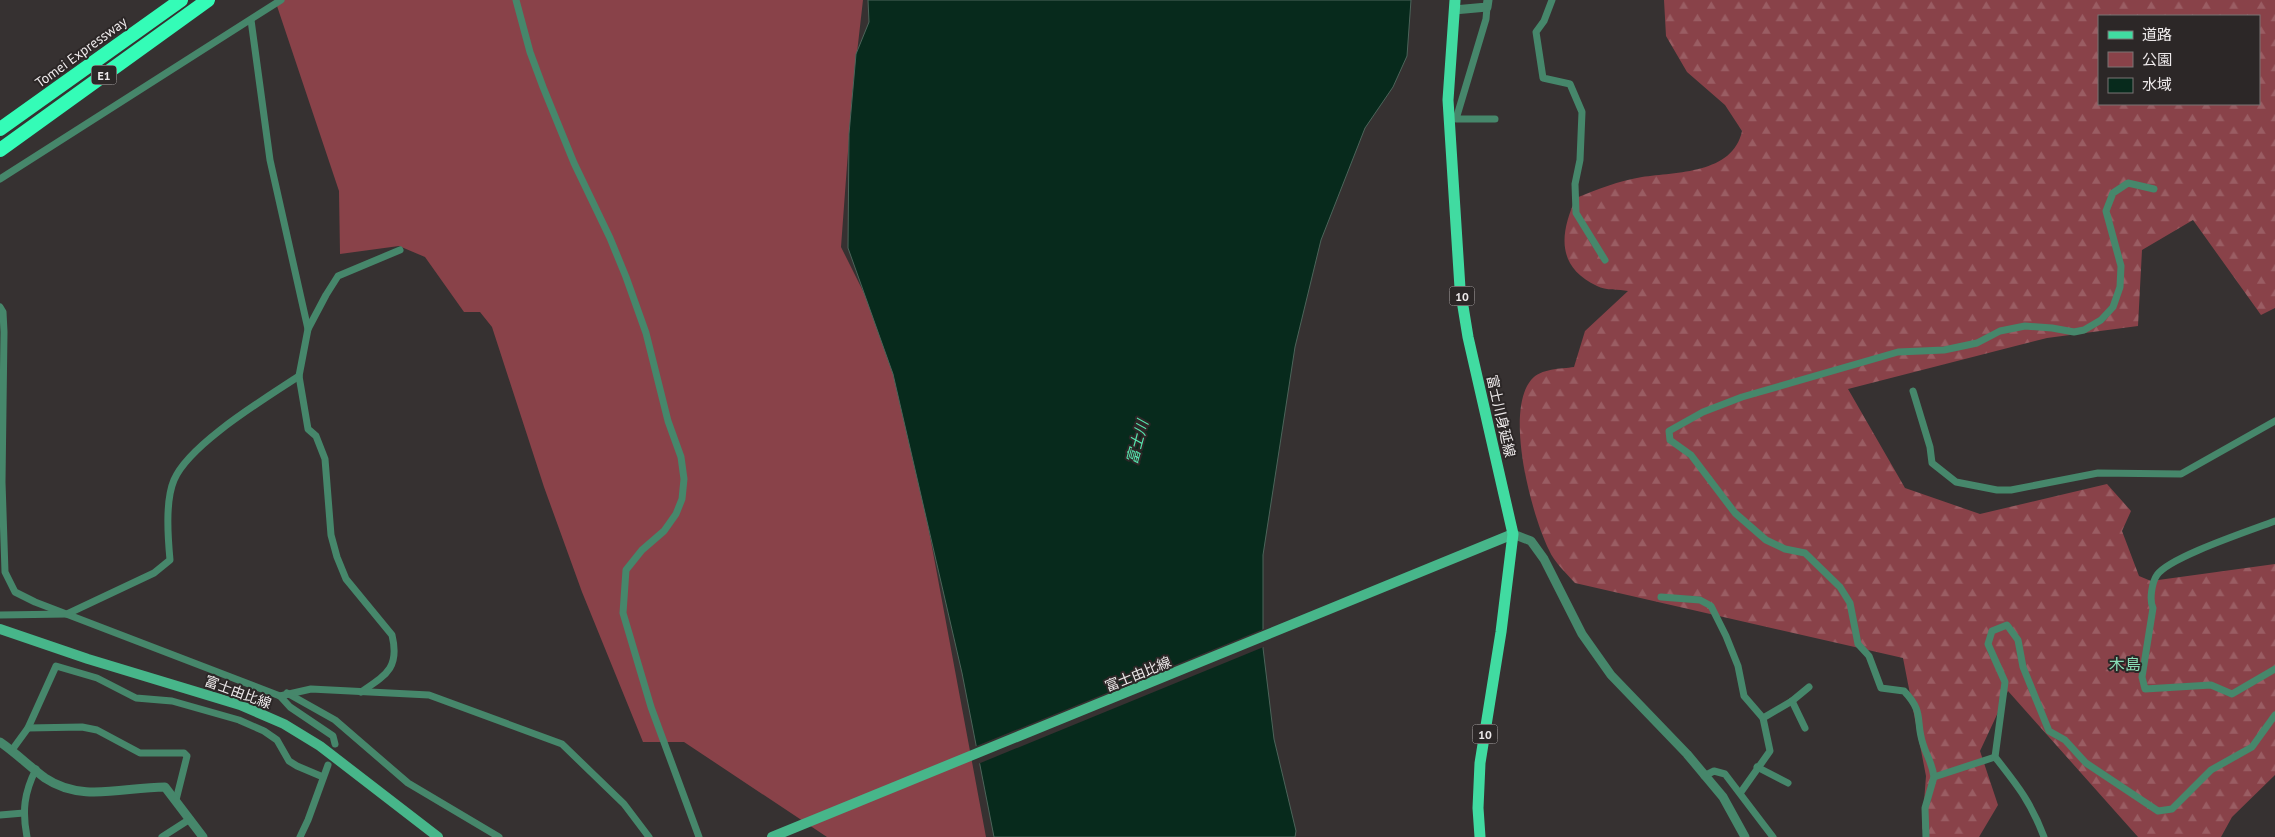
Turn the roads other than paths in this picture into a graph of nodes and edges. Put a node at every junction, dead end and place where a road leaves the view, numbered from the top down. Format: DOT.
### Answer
graph roads {
  1 [pos="181,0"];
  2 [pos="208,0"];
  3 [pos="281,0"];
  4 [pos="516,0"];
  5 [pos="1552,0"];
  6 [pos="1488,3"];
  7 [pos="1454,5"];
  8 [pos="251,20"];
  9 [pos="1494,119"];
  10 [pos="0,130"];
  11 [pos="0,150"];
  12 [pos="0,180"];
  13 [pos="2154,189"];
  14 [pos="400,250"];
  15 [pos="1605,260"];
  16 [pos="0,306"];
  17 [pos="308,329"];
  18 [pos="299,376"];
  19 [pos="1913,391"];
  20 [pos="2275,421"];
  21 [pos="2275,521"];
  22 [pos="1513,534"];
  23 [pos="1661,597"];
  24 [pos="67,614"];
  25 [pos="0,615"];
  26 [pos="0,628"];
  27 [pos="2275,670"];
  28 [pos="1809,687"];
  29 [pos="361,692"];
  30 [pos="283,694"];
  31 [pos="1792,701"];
  32 [pos="2275,715"];
  33 [pos="1763,718"];
  34 [pos="28,728"];
  35 [pos="1805,728"];
  36 [pos="0,742"];
  37 [pos="335,744"];
  38 [pos="12,750"];
  39 [pos="1995,757"];
  40 [pos="328,765"];
  41 [pos="1758,767"];
  42 [pos="36,769"];
  43 [pos="1704,776"];
  44 [pos="1934,777"];
  45 [pos="323,778"];
  46 [pos="1788,784"];
  47 [pos="1741,792"];
  48 [pos="176,800"];
  49 [pos="24,813"];
  50 [pos="0,815"];
  51 [pos="190,819"];
  52 [pos="302,836"];
  53 [pos="26,837"];
  54 [pos="162,837"];
  55 [pos="203,837"];
  56 [pos="438,837"];
  57 [pos="499,837"];
  58 [pos="649,837"];
  59 [pos="699,837"];
  60 [pos="772,837"];
  61 [pos="1480,837"];
  62 [pos="1745,837"];
  63 [pos="1773,837"];
  64 [pos="1926,837"];
  65 [pos="2044,837"];
  1 -- 10 [label="highway, Tomei Expressway / E1"];
  2 -- 11 [label="highway, E1"];
  3 -- 8 [label="street"];
  4 -- 59 [label="street"];
  5 -- 15 [label="street"];
  6 -- 7 [label="street"];
  6 -- 9 [label="street"];
  7 -- 22 [label="main road, 富士川身延線 / 10"];
  8 -- 12 [label="street"];
  8 -- 17 [label="street"];
  13 -- 44 [label="street"];
  14 -- 17 [label="street"];
  16 -- 24 [label="street"];
  17 -- 18 [label="street"];
  18 -- 24 [label="street"];
  18 -- 29 [label="street"];
  19 -- 20 [label="street"];
  21 -- 27 [label="street"];
  22 -- 43 [label="street"];
  22 -- 60 [label="main road, 富士由比線"];
  22 -- 61 [label="main road, 富士川身延線 / 10"];
  23 -- 33 [label="street"];
  24 -- 25 [label="street"];
  24 -- 30 [label="street"];
  26 -- 56 [label="main road, 富士由比線"];
  28 -- 31 [label="street"];
  29 -- 30 [label="street"];
  29 -- 58 [label="street"];
  30 -- 37 [label="street"];
  30 -- 57 [label="street"];
  31 -- 33 [label="street"];
  31 -- 35 [label="street"];
  32 -- 39 [label="street"];
  33 -- 41 [label="street"];
  34 -- 38 [label="street"];
  34 -- 45 [label="street"];
  34 -- 48 [label="street"];
  36 -- 38 [label="street"];
  38 -- 42 [label="street"];
  39 -- 44 [label="street"];
  39 -- 65 [label="street"];
  40 -- 45 [label="street"];
  41 -- 46 [label="street"];
  41 -- 47 [label="street"];
  42 -- 48 [label="street"];
  42 -- 49 [label="street"];
  43 -- 47 [label="street"];
  43 -- 62 [label="street"];
  44 -- 64 [label="street"];
  45 -- 52 [label="street"];
  47 -- 63 [label="street"];
  48 -- 51 [label="street"];
  49 -- 50 [label="street"];
  49 -- 53 [label="street"];
  51 -- 54 [label="street"];
  51 -- 55 [label="street"];
}
